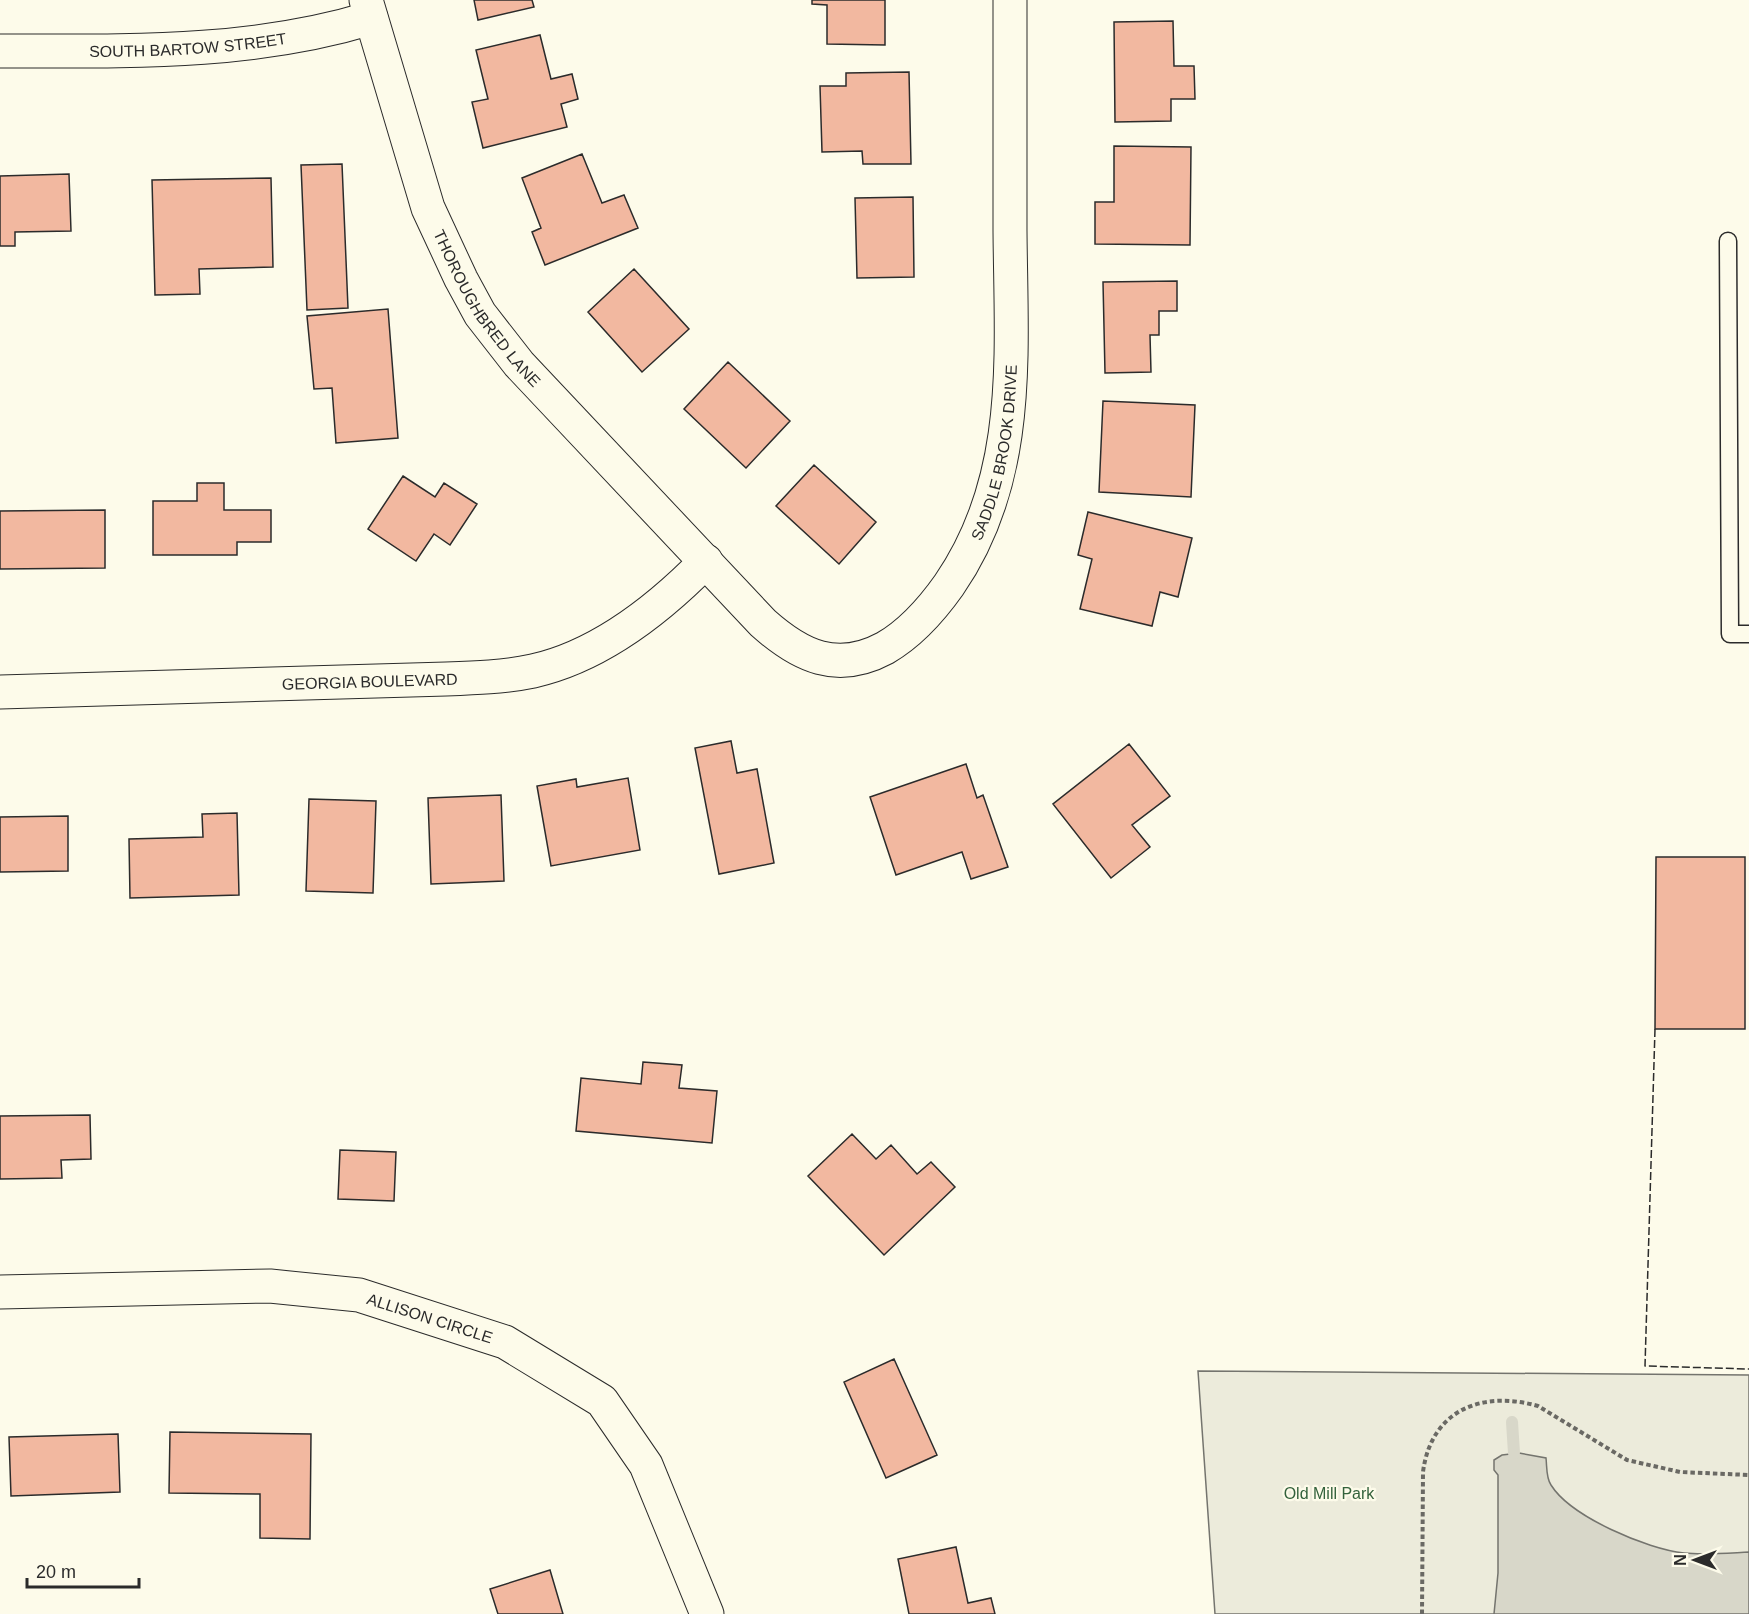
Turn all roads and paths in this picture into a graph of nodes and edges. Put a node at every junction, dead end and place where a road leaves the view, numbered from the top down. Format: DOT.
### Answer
graph roads {
  1 [pos="1010,0"];
  2 [pos="368,9"];
  3 [pos="0,51"];
  4 [pos="1728,241"];
  5 [pos="706,561"];
  6 [pos="1749,634"];
  7 [pos="0,692"];
  8 [pos="0,1292"];
  9 [pos="1749,1475"];
  10 [pos="707,1614"];
  11 [pos="1422,1614"];
  1 -- 5 [label="street, SADDLE BROOK DRIVE"];
  2 -- 3 [label="street, SOUTH BARTOW STREET"];
  2 -- 5 [label="street, THOROUGHBRED LANE"];
  4 -- 6 [label="lane"];
  5 -- 7 [label="street, GEORGIA BOULEVARD"];
  8 -- 10 [label="street, ALLISON CIRCLE"];
  9 -- 11 [label="path"];
}
